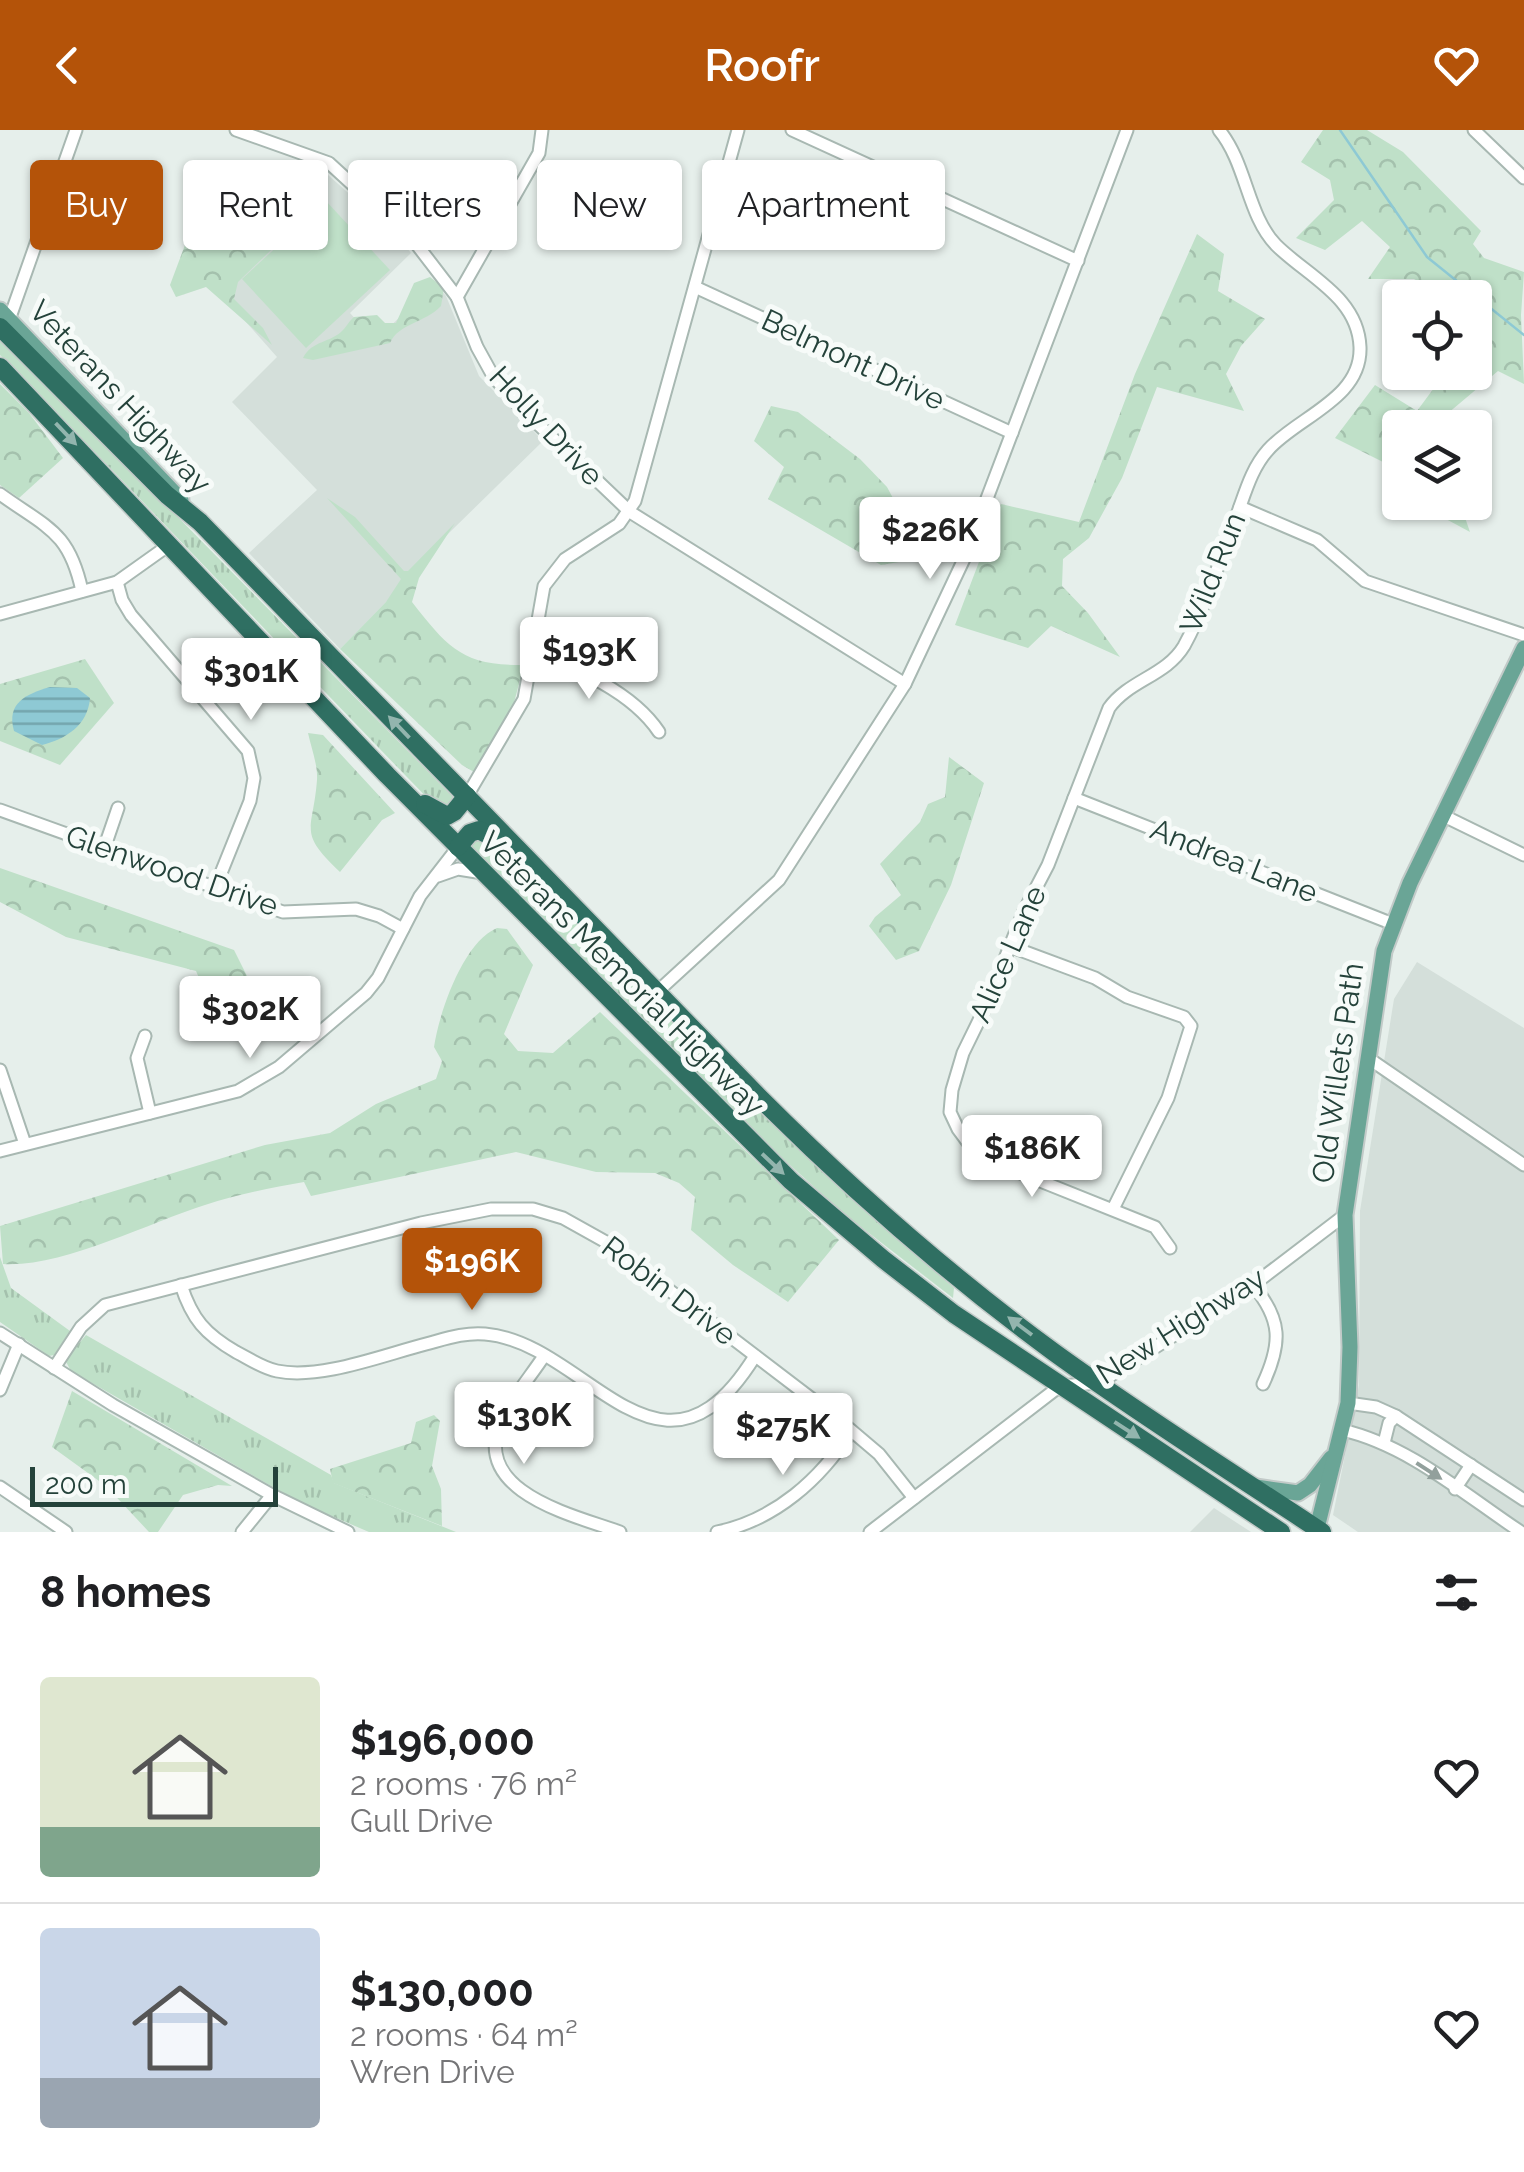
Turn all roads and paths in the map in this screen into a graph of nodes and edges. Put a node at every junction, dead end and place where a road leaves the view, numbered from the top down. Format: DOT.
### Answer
graph roads {
  1 [pos="76,130"];
  2 [pos="236,130"];
  3 [pos="542,130"];
  4 [pos="738,130"];
  5 [pos="792,130"];
  6 [pos="1127,130"];
  7 [pos="1218,130"];
  8 [pos="1474,130"];
  9 [pos="269,135"];
  10 [pos="1524,178"];
  11 [pos="1078,261"];
  12 [pos="695,288"];
  13 [pos="457,296"];
  14 [pos="3,319"];
  15 [pos="0,367"];
  16 [pos="1012,433"];
  17 [pos="0,494"];
  18 [pos="1240,506"];
  19 [pos="630,512"];
  20 [pos="169,544"];
  21 [pos="117,582"];
  22 [pos="82,591"];
  23 [pos="0,614"];
  24 [pos="1524,636"];
  25 [pos="1524,648"];
  26 [pos="532,654"];
  27 [pos="904,684"];
  28 [pos="659,732"];
  29 [pos="440,770"];
  30 [pos="387,775"];
  31 [pos="482,775"];
  32 [pos="467,796"];
  33 [pos="1074,798"];
  34 [pos="118,808"];
  35 [pos="0,810"];
  36 [pos="1444,816"];
  37 [pos="105,846"];
  38 [pos="458,847"];
  39 [pos="1524,855"];
  40 [pos="528,860"];
  41 [pos="483,874"];
  42 [pos="434,878"];
  43 [pos="215,888"];
  44 [pos="1394,924"];
  45 [pos="402,928"];
  46 [pos="1009,946"];
  47 [pos="657,992"];
  48 [pos="145,1036"];
  49 [pos="1368,1058"];
  50 [pos="0,1070"];
  51 [pos="150,1113"];
  52 [pos="25,1144"];
  53 [pos="0,1151"];
  54 [pos="1524,1165"];
  55 [pos="1113,1209"];
  56 [pos="1345,1215"];
  57 [pos="1170,1248"];
  58 [pos="181,1285"];
  59 [pos="1253,1285"];
  60 [pos="0,1333"];
  61 [pos="20,1344"];
  62 [pos="544,1356"];
  63 [pos="756,1356"];
  64 [pos="54,1368"];
  65 [pos="1098,1384"];
  66 [pos="1262,1384"];
  67 [pos="1060,1386"];
  68 [pos="0,1390"];
  69 [pos="1348,1403"];
  70 [pos="1396,1416"];
  71 [pos="1342,1430"];
  72 [pos="851,1431"];
  73 [pos="1384,1443"];
  74 [pos="1337,1451"];
  75 [pos="1471,1465"];
  76 [pos="0,1486"];
  77 [pos="1252,1486"];
  78 [pos="1455,1489"];
  79 [pos="272,1495"];
  80 [pos="914,1498"];
  81 [pos="1233,1500"];
  82 [pos="1524,1500"];
  83 [pos="1319,1531"];
  84 [pos="66,1532"];
  85 [pos="242,1532"];
  86 [pos="348,1532"];
  87 [pos="620,1532"];
  88 [pos="717,1532"];
  89 [pos="870,1532"];
  90 [pos="1269,1532"];
  91 [pos="1281,1532"];
  92 [pos="1521,1532"];
  1 -- 14 [label="street"];
  2 -- 9 [label="street, Holly Drive"];
  3 -- 13 [label="street"];
  4 -- 12 [label="street"];
  5 -- 11 [label="street"];
  6 -- 11 [label="street"];
  7 -- 18 [label="street, Wild Run"];
  8 -- 10 [label="street"];
  9 -- 13 [label="street, Holly Drive"];
  11 -- 16 [label="street"];
  12 -- 16 [label="street, Belmont Drive"];
  12 -- 19 [label="street"];
  13 -- 19 [label="street, Holly Drive"];
  29 -- 14 [label="highway, Veterans Memorial Highway, one-way"];
  15 -- 20 [label="highway, Veterans Memorial Highway, one-way"];
  16 -- 27 [label="street"];
  17 -- 22 [label="street"];
  18 -- 24 [label="street"];
  18 -- 33 [label="street, Wild Run"];
  19 -- 26 [label="street"];
  19 -- 27 [label="street, Holly Drive"];
  20 -- 21 [label="street"];
  20 -- 30 [label="highway, Veterans Memorial Highway"];
  21 -- 22 [label="street"];
  21 -- 43 [label="street"];
  22 -- 23 [label="street"];
  25 -- 36 [label="main road, Old Willets Path"];
  26 -- 28 [label="street"];
  26 -- 31 [label="street"];
  27 -- 47 [label="street"];
  29 -- 31 [label="street"];
  29 -- 32 [label="highway, Veterans Memorial Highway"];
  30 -- 32 [label="highway"];
  30 -- 38 [label="highway, Veterans Memorial Highway"];
  31 -- 32 [label="street"];
  32 -- 40 [label="highway, Veterans Memorial Highway"];
  33 -- 44 [label="street, Andrea Lane"];
  33 -- 46 [label="street, Alice Lane"];
  34 -- 37 [label="street"];
  35 -- 37 [label="street, Glenwood Drive"];
  36 -- 39 [label="street"];
  36 -- 44 [label="main road, Old Willets Path"];
  37 -- 43 [label="street, Glenwood Drive"];
  38 -- 40 [label="highway"];
  38 -- 41 [label="highway, Veterans Memorial Highway"];
  38 -- 42 [label="street"];
  40 -- 47 [label="highway, Veterans Memorial Highway"];
  41 -- 42 [label="street"];
  41 -- 67 [label="highway, Veterans Memorial Highway, one-way"];
  42 -- 45 [label="street"];
  43 -- 45 [label="street, Glenwood Drive"];
  44 -- 49 [label="main road, Old Willets Path"];
  45 -- 51 [label="street"];
  46 -- 55 [label="street, Alice Lane"];
  46 -- 55 [label="street"];
  65 -- 47 [label="highway, Veterans Memorial Highway, one-way"];
  48 -- 51 [label="street"];
  49 -- 54 [label="street"];
  49 -- 56 [label="main road, Old Willets Path"];
  50 -- 52 [label="street"];
  51 -- 52 [label="street"];
  52 -- 53 [label="street"];
  55 -- 57 [label="street"];
  56 -- 59 [label="street, New Highway"];
  56 -- 69 [label="main road, Old Willets Path"];
  58 -- 62 [label="street"];
  58 -- 63 [label="street, Robin Drive"];
  58 -- 64 [label="street, Robin Drive"];
  59 -- 65 [label="street, New Highway"];
  59 -- 66 [label="street"];
  60 -- 61 [label="street"];
  61 -- 64 [label="street"];
  61 -- 68 [label="street"];
  62 -- 63 [label="street"];
  62 -- 87 [label="street"];
  63 -- 72 [label="street, Robin Drive"];
  64 -- 79 [label="street"];
  65 -- 67 [label="street, New Highway"];
  65 -- 77 [label="highway, Veterans Memorial Highway"];
  67 -- 80 [label="street, New Highway"];
  67 -- 81 [label="highway, Veterans Memorial Highway, one-way"];
  69 -- 70 [label="street"];
  69 -- 71 [label="main road, Old Willets Path"];
  70 -- 73 [label="street"];
  70 -- 75 [label="street"];
  71 -- 73 [label="street"];
  71 -- 74 [label="main road, Old Willets Path"];
  72 -- 80 [label="street, Robin Drive"];
  72 -- 88 [label="street"];
  73 -- 78 [label="street, one-way"];
  74 -- 77 [label="main road"];
  74 -- 83 [label="main road, Old Willets Path"];
  75 -- 78 [label="street"];
  75 -- 82 [label="street"];
  76 -- 84 [label="street"];
  77 -- 83 [label="highway, Veterans Memorial Highway"];
  78 -- 92 [label="street"];
  79 -- 85 [label="street"];
  79 -- 86 [label="street"];
  80 -- 89 [label="street, New Highway"];
  81 -- 90 [label="main road"];
  81 -- 91 [label="highway, Veterans Memorial Highway"];
}
